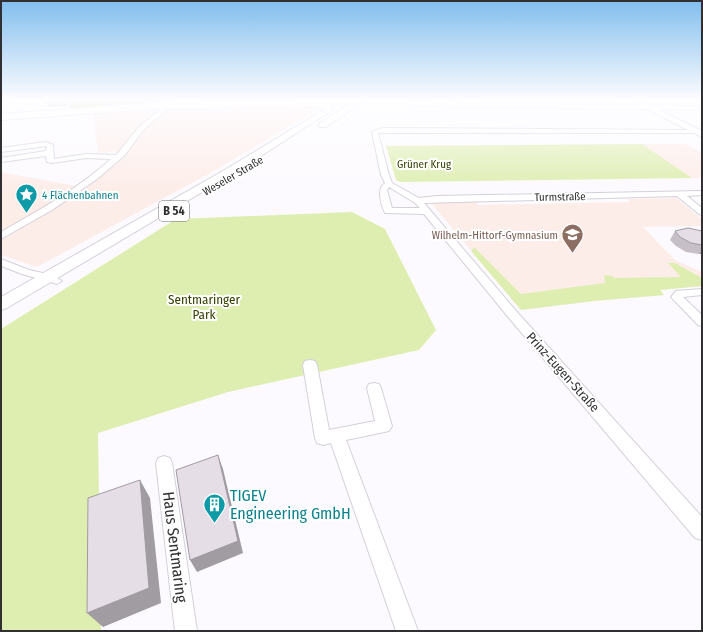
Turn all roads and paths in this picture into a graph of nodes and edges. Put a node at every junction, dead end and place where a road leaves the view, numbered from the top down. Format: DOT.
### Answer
graph roads {
  1 [pos="141,129"];
  2 [pos="299,129"];
  3 [pos="314,129"];
  4 [pos="701,133"];
  5 [pos="1,150"];
  6 [pos="50,153"];
  7 [pos="117,157"];
  8 [pos="1,160"];
  9 [pos="389,184"];
  10 [pos="678,193"];
  11 [pos="702,193"];
  12 [pos="422,206"];
  13 [pos="702,212"];
  14 [pos="1,236"];
  15 [pos="1,262"];
  16 [pos="52,279"];
  17 [pos="702,292"];
  18 [pos="1,304"];
  19 [pos="1,315"];
  20 [pos="702,322"];
  21 [pos="310,365"];
  22 [pos="374,388"];
  23 [pos="336,435"];
  24 [pos="164,463"];
  25 [pos="702,531"];
  26 [pos="186,631"];
  27 [pos="407,631"];
  1 -- 7 [label="street"];
  2 -- 16 [label="main road, Weseler Straße / B 54"];
  3 -- 16 [label="main road, Weseler Straße / B 54"];
  4 -- 9 [label="street"];
  5 -- 6 [label="street"];
  6 -- 7 [label="street"];
  6 -- 8 [label="street"];
  7 -- 14 [label="street"];
  9 -- 12 [label="street, Prinz-Eugen-Straße"];
  9 -- 12 [label="street"];
  10 -- 11 [label="street, Turmstraße"];
  10 -- 12 [label="street, Turmstraße"];
  10 -- 13 [label="street"];
  12 -- 25 [label="street, Prinz-Eugen-Straße"];
  15 -- 16 [label="street"];
  16 -- 18 [label="main road, Weseler Straße / B 54"];
  16 -- 19 [label="main road, Weseler Straße / B 54"];
  17 -- 20 [label="street"];
  21 -- 23 [label="street"];
  22 -- 23 [label="street"];
  23 -- 27 [label="street"];
  24 -- 26 [label="street, Haus Sentmaring"];
}
